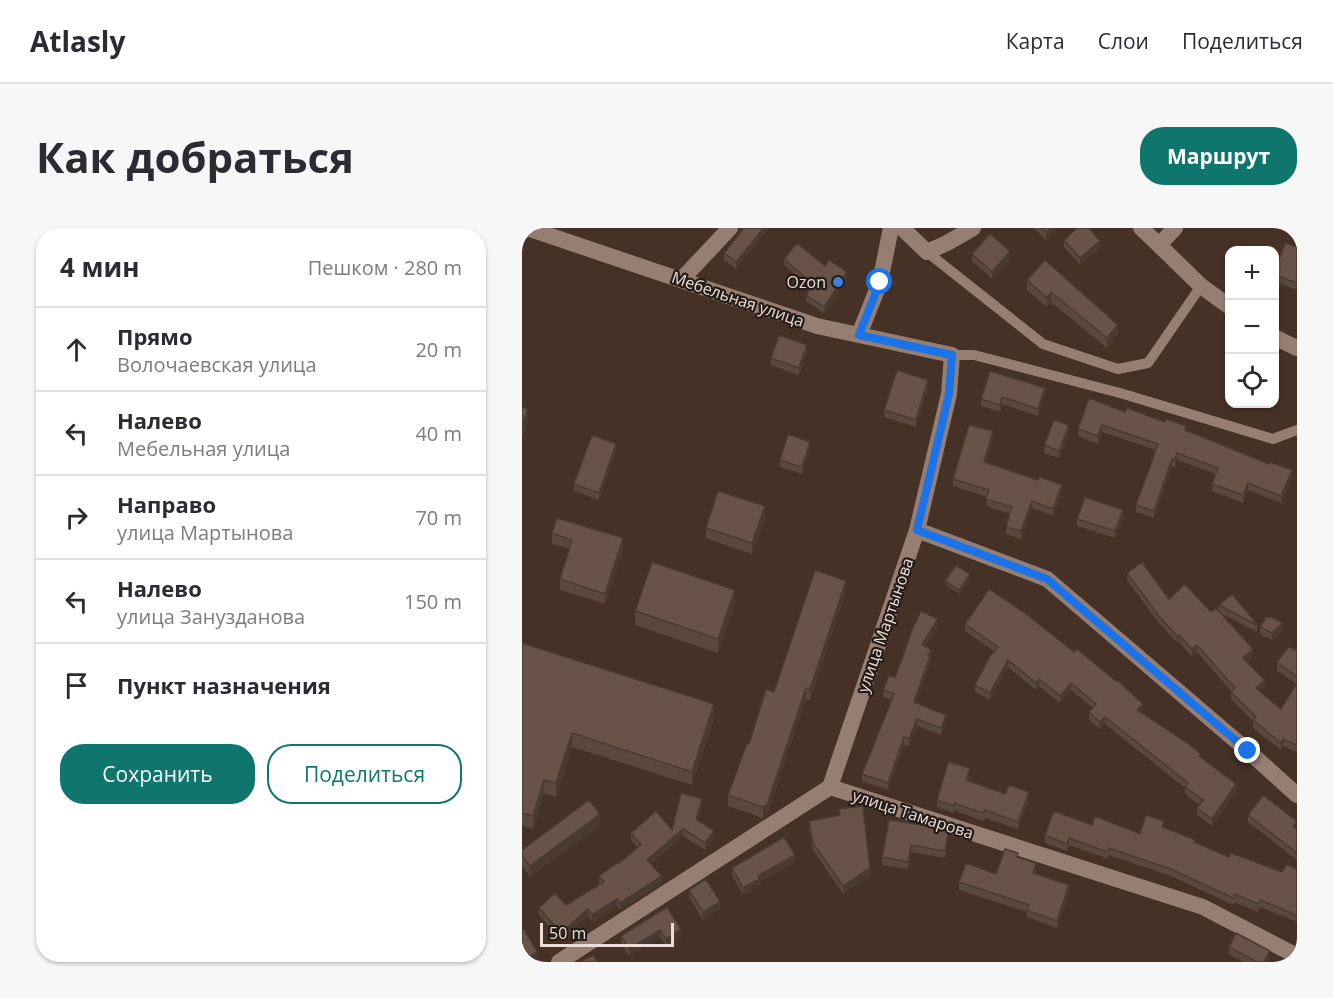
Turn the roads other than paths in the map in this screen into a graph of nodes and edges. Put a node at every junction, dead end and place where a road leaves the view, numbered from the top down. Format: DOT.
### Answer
graph roads {
  1 [pos="527,228"];
  2 [pos="730,228"];
  3 [pos="891,228"];
  4 [pos="902,228"];
  5 [pos="973,228"];
  6 [pos="1141,228"];
  7 [pos="1175,228"];
  8 [pos="1159,245"];
  9 [pos="927,252"];
  10 [pos="681,280"];
  11 [pos="1201,286"];
  12 [pos="1225,303"];
  13 [pos="859,335"];
  14 [pos="1279,339"];
  15 [pos="1297,348"];
  16 [pos="952,355"];
  17 [pos="1297,430"];
  18 [pos="917,530"];
  19 [pos="830,787"];
  20 [pos="1297,795"];
  21 [pos="1297,956"];
  22 [pos="559,962"];
  1 -- 10 [label="street, Мебельная улица"];
  2 -- 10 [label="street"];
  3 -- 13 [label="street"];
  4 -- 9 [label="street"];
  5 -- 9 [label="street"];
  6 -- 8 [label="street"];
  7 -- 8 [label="street"];
  8 -- 11 [label="street"];
  9 -- 11 [label="lane"];
  10 -- 13 [label="street, Мебельная улица"];
  11 -- 12 [label="street"];
  13 -- 16 [label="street, Мебельная улица"];
  14 -- 15 [label="street"];
  16 -- 17 [label="lane"];
  16 -- 18 [label="street, улица Мартынова"];
  18 -- 19 [label="street, улица Мартынова"];
  18 -- 20 [label="street"];
  19 -- 21 [label="street, улица Тамарова"];
  19 -- 22 [label="street, улица Тамарова"];
}
